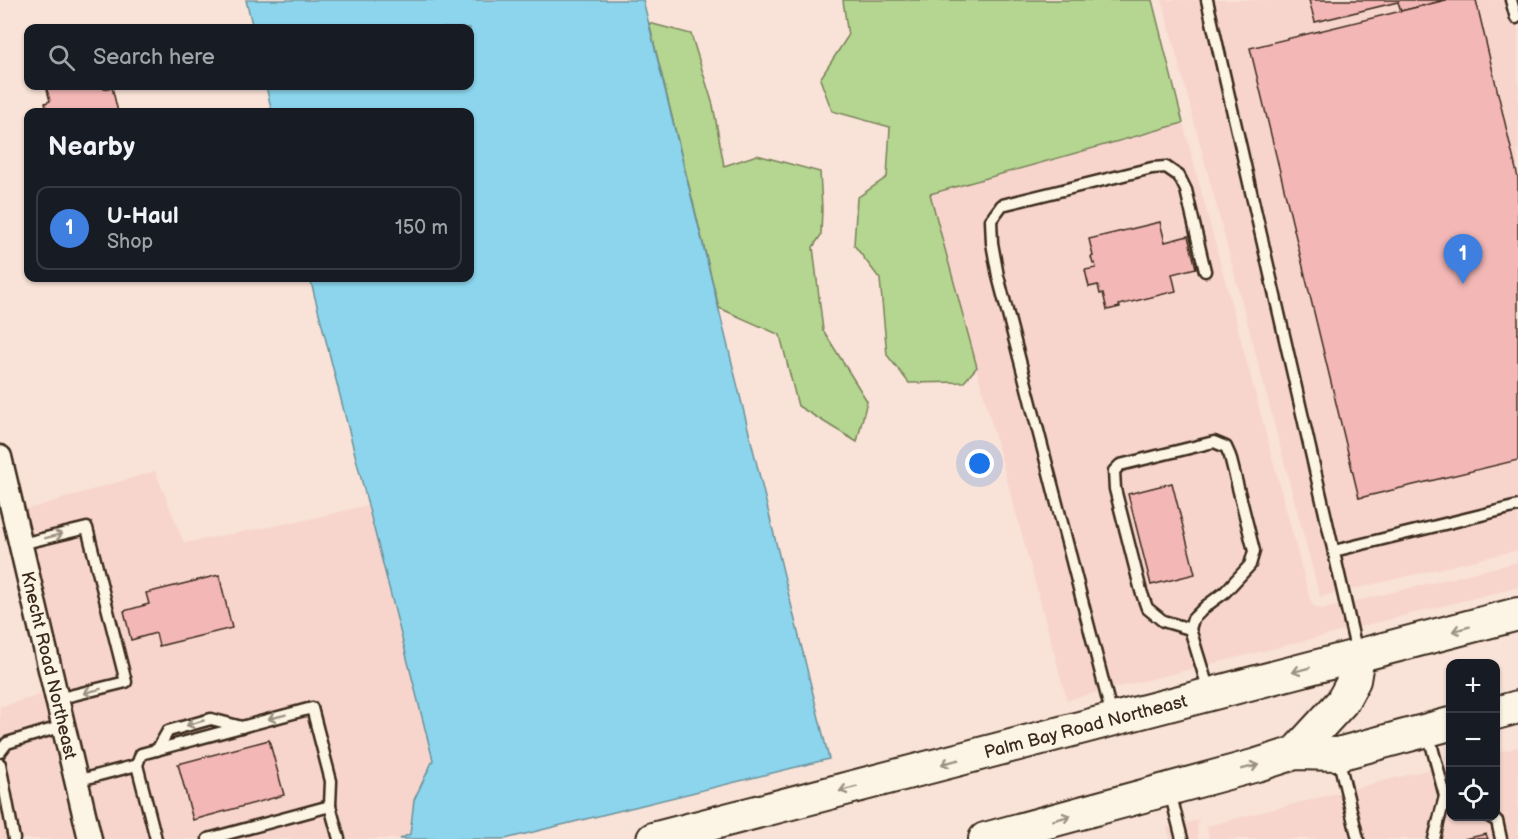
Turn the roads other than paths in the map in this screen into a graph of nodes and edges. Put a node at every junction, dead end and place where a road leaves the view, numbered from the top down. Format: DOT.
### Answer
graph roads {
  1 [pos="1207,0"];
  2 [pos="1511,0"];
  3 [pos="1518,6"];
  4 [pos="1517,21"];
  5 [pos="1205,271"];
  6 [pos="0,457"];
  7 [pos="1518,506"];
  8 [pos="21,544"];
  9 [pos="1334,551"];
  10 [pos="1518,614"];
  11 [pos="1190,628"];
  12 [pos="1358,656"];
  13 [pos="1210,694"];
  14 [pos="57,699"];
  15 [pos="1518,707"];
  16 [pos="1500,712"];
  17 [pos="1113,719"];
  18 [pos="63,726"];
  19 [pos="242,727"];
  20 [pos="1439,727"];
  21 [pos="158,750"];
  22 [pos="0,752"];
  23 [pos="1295,753"];
  24 [pos="1338,754"];
  25 [pos="0,765"];
  26 [pos="137,765"];
  27 [pos="76,781"];
  28 [pos="1446,781"];
  29 [pos="1169,789"];
  30 [pos="1446,803"];
  31 [pos="330,806"];
  32 [pos="783,806"];
  33 [pos="1497,821"];
  34 [pos="14,839"];
  35 [pos="90,839"];
  36 [pos="156,839"];
  37 [pos="208,839"];
  38 [pos="339,839"];
  39 [pos="653,839"];
  40 [pos="751,839"];
  41 [pos="985,839"];
  42 [pos="1182,839"];
  43 [pos="1358,839"];
  44 [pos="1434,839"];
  45 [pos="1501,839"];
  1 -- 9 [label="lane"];
  2 -- 4 [label="lane"];
  3 -- 4 [label="lane"];
  5 -- 17 [label="lane"];
  6 -- 8 [label="street, Knecht Road Northeast"];
  7 -- 9 [label="lane"];
  8 -- 14 [label="street, Knecht Road Northeast"];
  8 -- 14 [label="lane, one-way"];
  9 -- 12 [label="lane"];
  10 -- 12 [label="main road, Palm Bay Road Northeast, one-way"];
  11 -- 11 [label="lane"];
  11 -- 13 [label="lane"];
  12 -- 13 [label="main road, Palm Bay Road Northeast, one-way"];
  12 -- 23 [label="main road"];
  13 -- 17 [label="main road, Palm Bay Road Northeast"];
  14 -- 18 [label="street, Knecht Road Northeast"];
  15 -- 16 [label="main road"];
  17 -- 32 [label="main road, Palm Bay Road Northeast, one-way"];
  18 -- 22 [label="lane"];
  18 -- 27 [label="street, Knecht Road Northeast"];
  19 -- 21 [label="lane"];
  19 -- 21 [label="lane, one-way"];
  31 -- 19 [label="lane, one-way"];
  20 -- 24 [label="main road"];
  20 -- 28 [label="lane"];
  21 -- 26 [label="lane"];
  23 -- 24 [label="main road"];
  29 -- 23 [label="main road, one-way"];
  24 -- 43 [label="lane"];
  25 -- 34 [label="lane"];
  26 -- 27 [label="lane"];
  26 -- 36 [label="lane"];
  27 -- 35 [label="street, Knecht Road Northeast"];
  41 -- 29 [label="main road, one-way"];
  29 -- 42 [label="lane"];
  30 -- 44 [label="lane"];
  31 -- 37 [label="lane"];
  31 -- 38 [label="lane"];
  32 -- 39 [label="main road, Palm Bay Road Northeast"];
  32 -- 40 [label="main road"];
  33 -- 45 [label="lane"];
}
